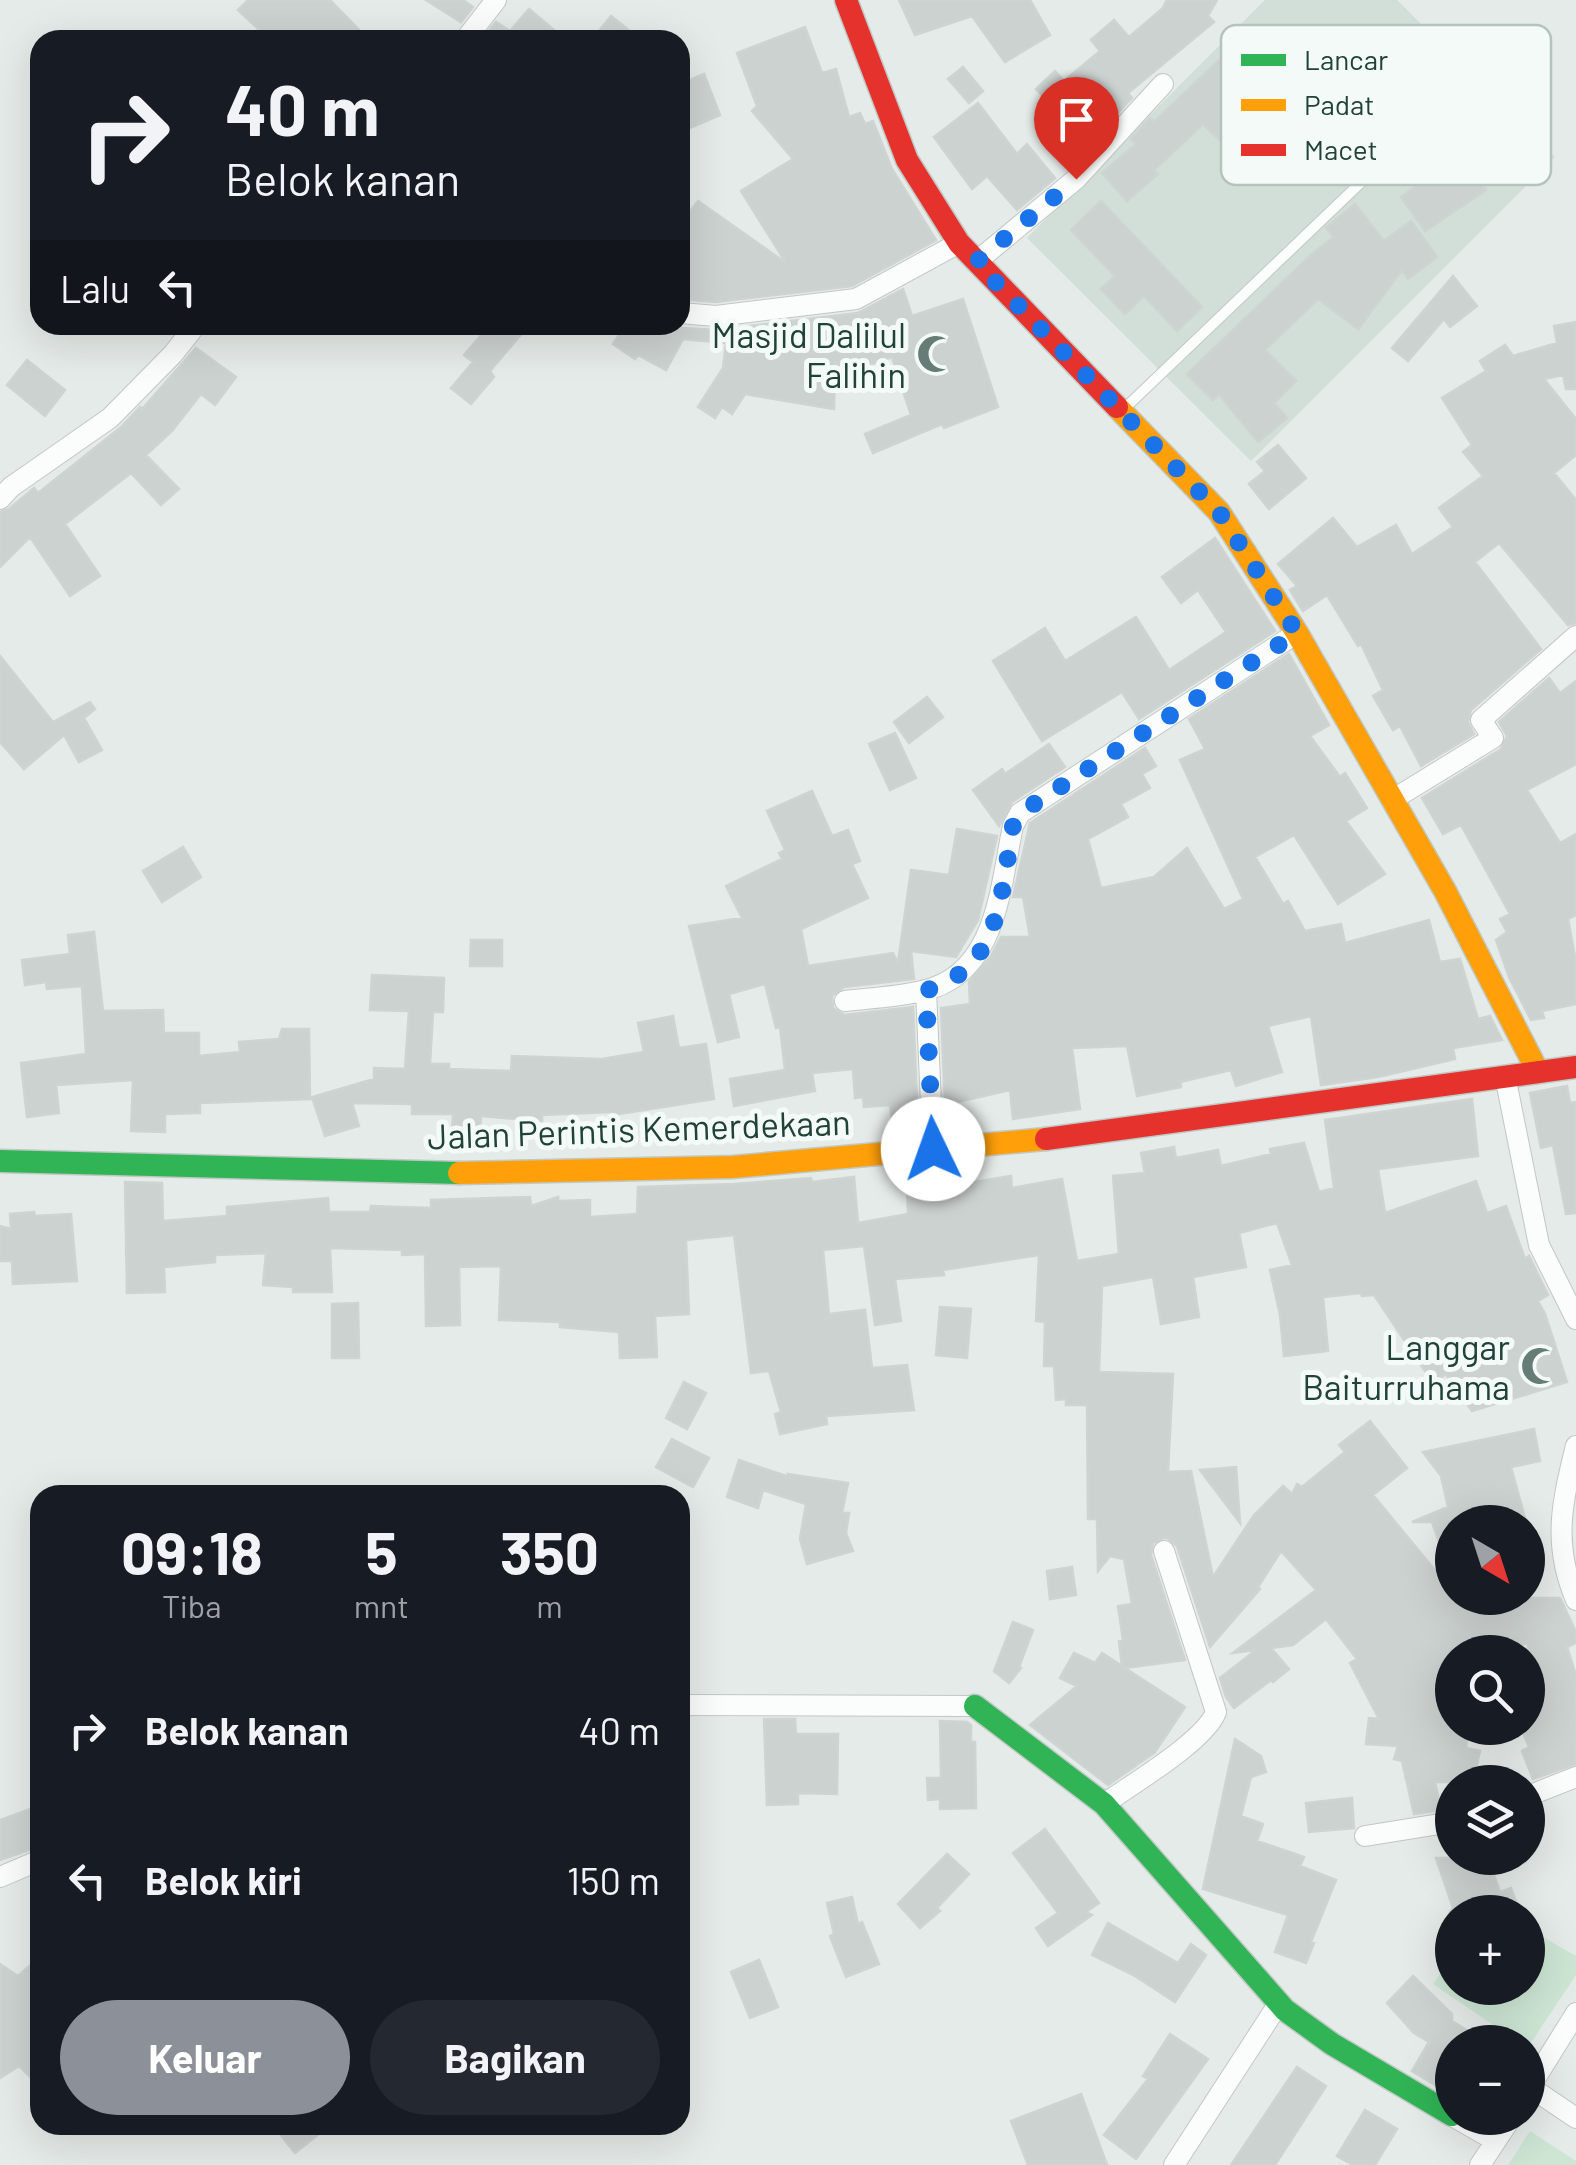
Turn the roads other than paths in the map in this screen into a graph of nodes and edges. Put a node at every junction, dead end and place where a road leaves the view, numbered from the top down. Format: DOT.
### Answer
graph roads {
  1 [pos="496,0"];
  2 [pos="846,0"];
  3 [pos="473,30"];
  4 [pos="1163,84"];
  5 [pos="1358,185"];
  6 [pos="959,242"];
  7 [pos="976,262"];
  8 [pos="690,314"];
  9 [pos="188,335"];
  10 [pos="1122,412"];
  11 [pos="0,499"];
  12 [pos="1297,633"];
  13 [pos="1576,636"];
  14 [pos="1392,800"];
  15 [pos="926,991"];
  16 [pos="845,1001"];
  17 [pos="1576,1067"];
  18 [pos="1538,1072"];
  19 [pos="1505,1076"];
  20 [pos="933,1149"];
  21 [pos="0,1162"];
  22 [pos="1576,1319"];
  23 [pos="1576,1446"];
  24 [pos="1164,1551"];
  25 [pos="1576,1600"];
  26 [pos="690,1705"];
  27 [pos="974,1706"];
  28 [pos="1576,1777"];
  29 [pos="1545,1789"];
  30 [pos="1104,1804"];
  31 [pos="1435,1825"];
  32 [pos="1365,1836"];
  33 [pos="30,1864"];
  34 [pos="0,1878"];
  35 [pos="1279,2003"];
  36 [pos="1576,2013"];
  37 [pos="1545,2063"];
  38 [pos="1545,2099"];
  39 [pos="1435,2105"];
  40 [pos="1576,2118"];
  41 [pos="1486,2135"];
  42 [pos="1500,2135"];
  43 [pos="1496,2141"];
  44 [pos="1174,2165"];
  45 [pos="1480,2165"];
  1 -- 3 [label="street"];
  2 -- 6 [label="street"];
  4 -- 7 [label="street"];
  5 -- 10 [label="lane"];
  6 -- 7 [label="street"];
  6 -- 8 [label="street"];
  7 -- 10 [label="street"];
  9 -- 11 [label="street"];
  10 -- 12 [label="street"];
  12 -- 14 [label="street"];
  12 -- 15 [label="street"];
  13 -- 14 [label="street"];
  14 -- 18 [label="street"];
  15 -- 16 [label="street"];
  15 -- 20 [label="street"];
  17 -- 18 [label="street, Jalan Perintis Kemerdekaan"];
  18 -- 19 [label="street, Jalan Perintis Kemerdekaan"];
  19 -- 20 [label="street, Jalan Perintis Kemerdekaan"];
  19 -- 22 [label="street"];
  20 -- 21 [label="street, Jalan Perintis Kemerdekaan"];
  23 -- 25 [label="street"];
  24 -- 30 [label="street"];
  26 -- 27 [label="street"];
  27 -- 30 [label="street"];
  28 -- 29 [label="street"];
  30 -- 35 [label="street"];
  31 -- 32 [label="street"];
  33 -- 34 [label="street"];
  35 -- 39 [label="street"];
  35 -- 44 [label="street"];
  36 -- 37 [label="street"];
  38 -- 40 [label="street"];
  41 -- 43 [label="street"];
  42 -- 43 [label="street"];
  43 -- 45 [label="street"];
}
